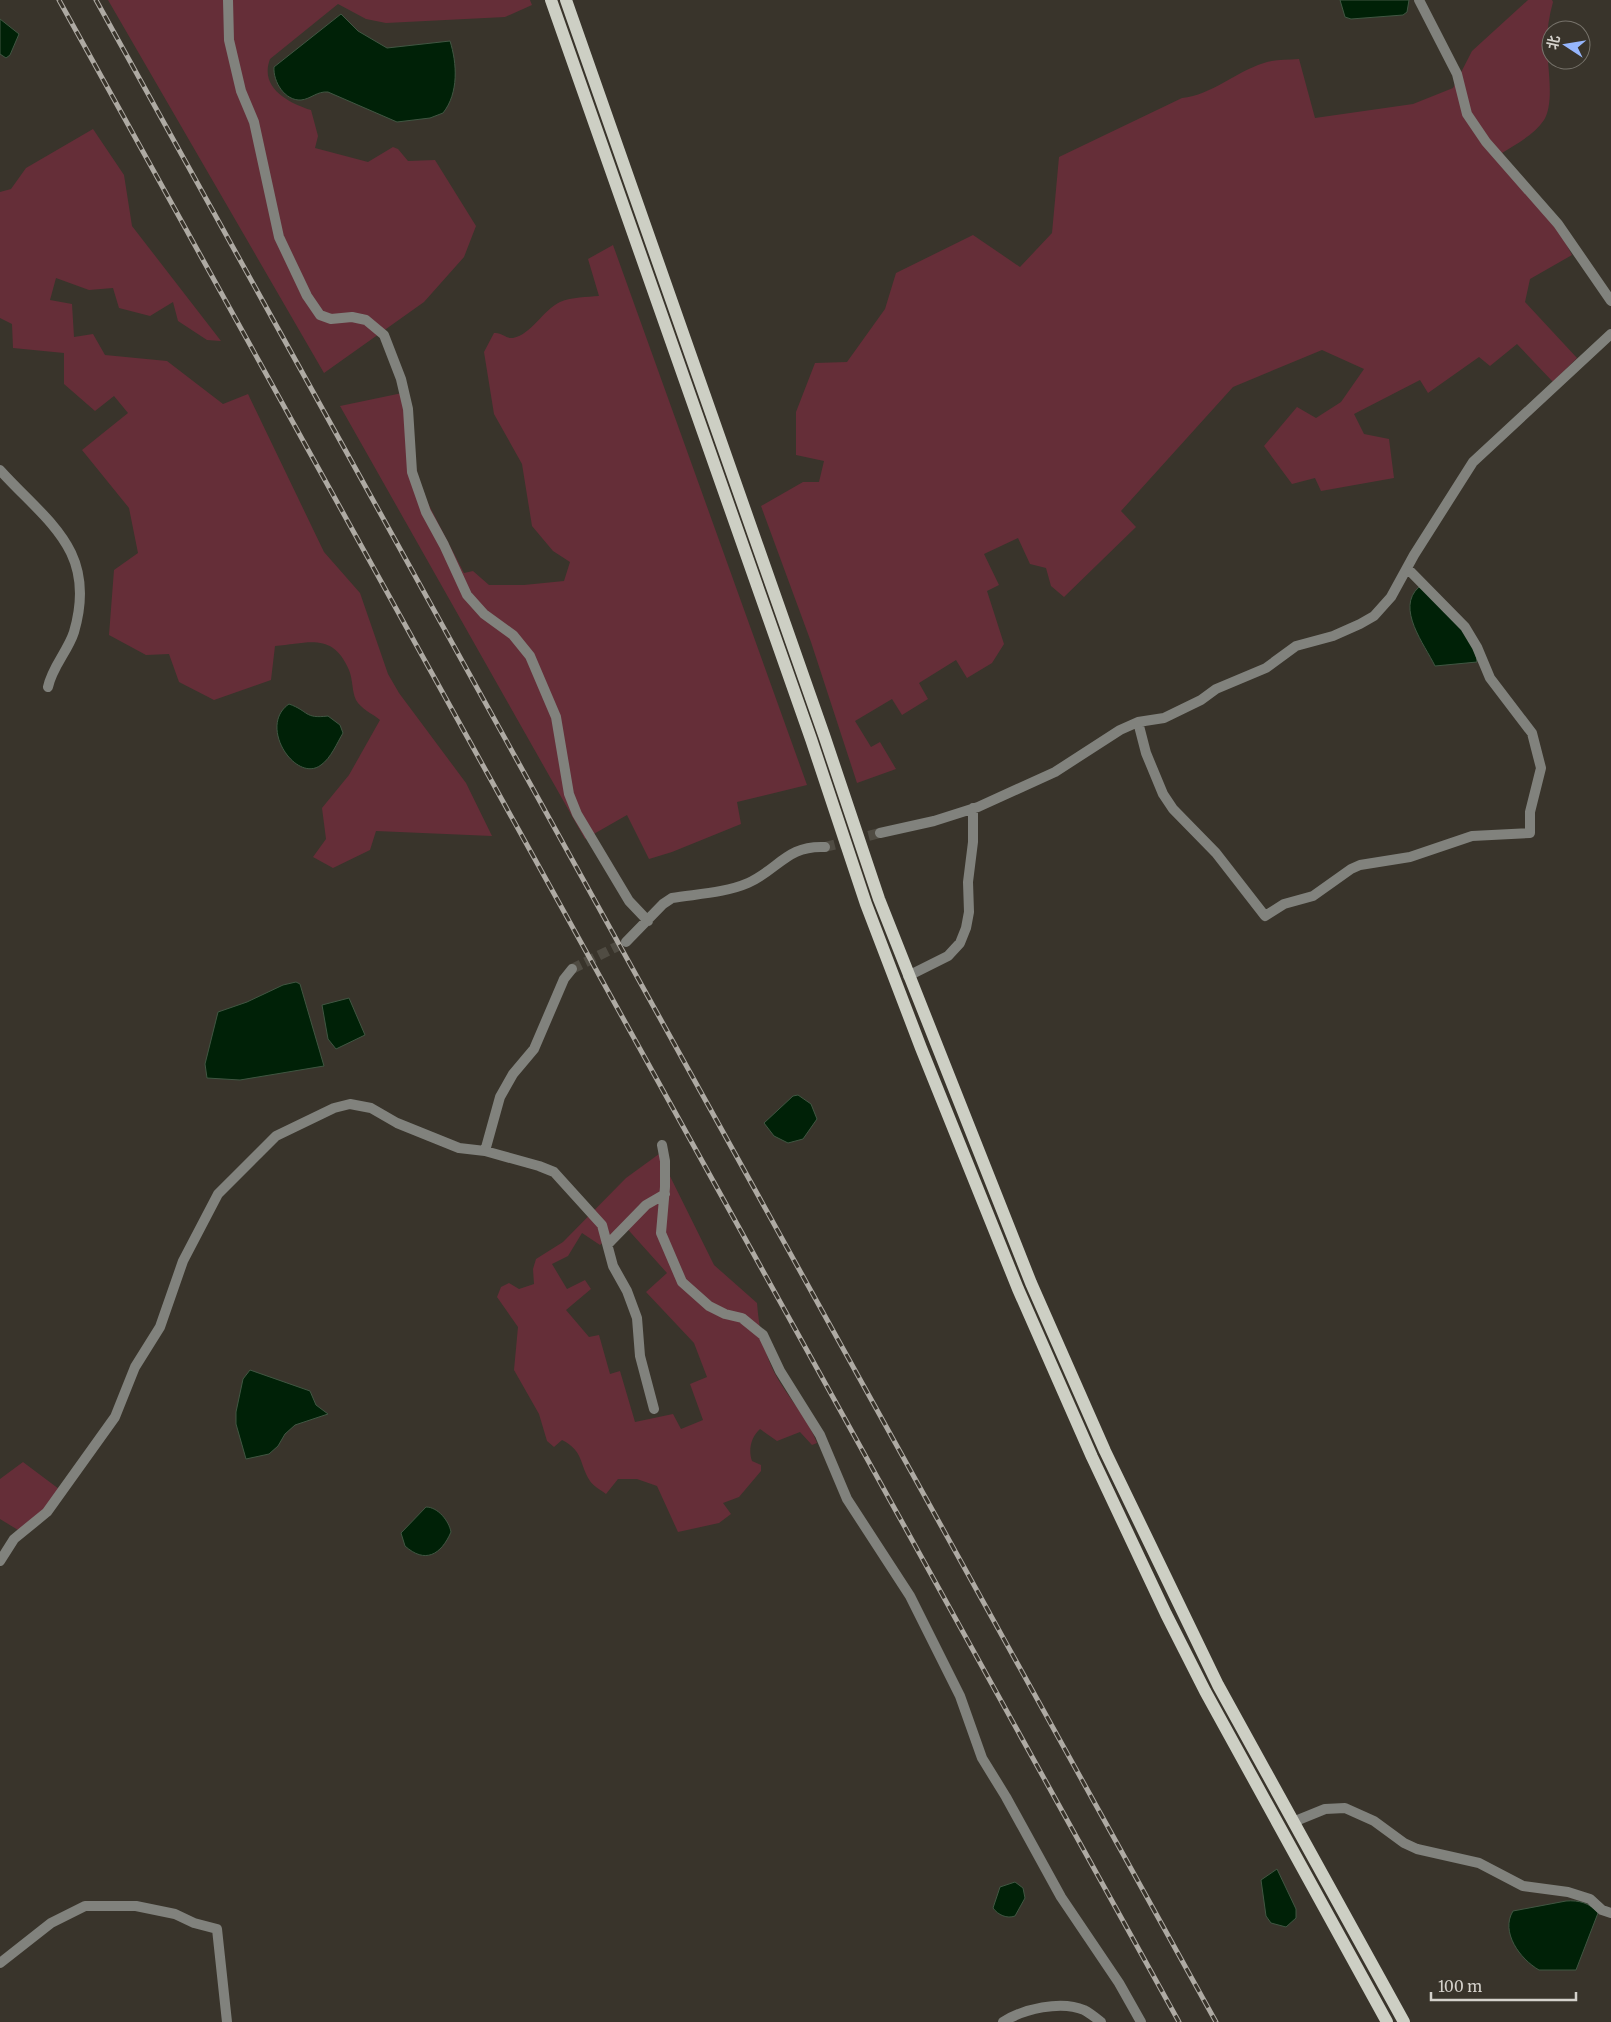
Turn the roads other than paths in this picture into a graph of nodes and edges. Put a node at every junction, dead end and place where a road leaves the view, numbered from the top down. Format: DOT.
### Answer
graph roads {
  1 [pos="228,0"];
  2 [pos="551,0"];
  3 [pos="566,0"];
  4 [pos="1419,0"];
  5 [pos="1611,301"];
  6 [pos="1611,334"];
  7 [pos="0,470"];
  8 [pos="1407,568"];
  9 [pos="48,687"];
  10 [pos="1138,722"];
  11 [pos="973,808"];
  12 [pos="880,833"];
  13 [pos="826,847"];
  14 [pos="648,921"];
  15 [pos="626,942"];
  16 [pos="572,969"];
  17 [pos="908,976"];
  18 [pos="662,1145"];
  19 [pos="485,1151"];
  20 [pos="665,1194"];
  21 [pos="608,1244"];
  22 [pos="654,1409"];
  23 [pos="0,1561"];
  24 [pos="1293,1822"];
  25 [pos="1611,1913"];
  26 [pos="0,1963"];
  27 [pos="227,2022"];
  28 [pos="1003,2022"];
  29 [pos="1101,2022"];
  30 [pos="1141,2022"];
  31 [pos="1387,2022"];
  32 [pos="1404,2022"];
  1 -- 14 [label="street"];
  2 -- 31 [label="main road"];
  3 -- 17 [label="main road"];
  4 -- 5 [label="street"];
  6 -- 8 [label="street"];
  7 -- 9 [label="street"];
  8 -- 10 [label="street"];
  8 -- 10 [label="street"];
  10 -- 11 [label="street"];
  11 -- 12 [label="street"];
  11 -- 17 [label="street"];
  13 -- 14 [label="street"];
  14 -- 15 [label="street"];
  16 -- 19 [label="street"];
  17 -- 24 [label="main road"];
  18 -- 20 [label="street"];
  19 -- 21 [label="street"];
  19 -- 23 [label="street"];
  20 -- 21 [label="street"];
  20 -- 30 [label="street"];
  21 -- 22 [label="street"];
  24 -- 25 [label="street"];
  24 -- 32 [label="main road"];
  26 -- 27 [label="street"];
  28 -- 29 [label="street"];
}
